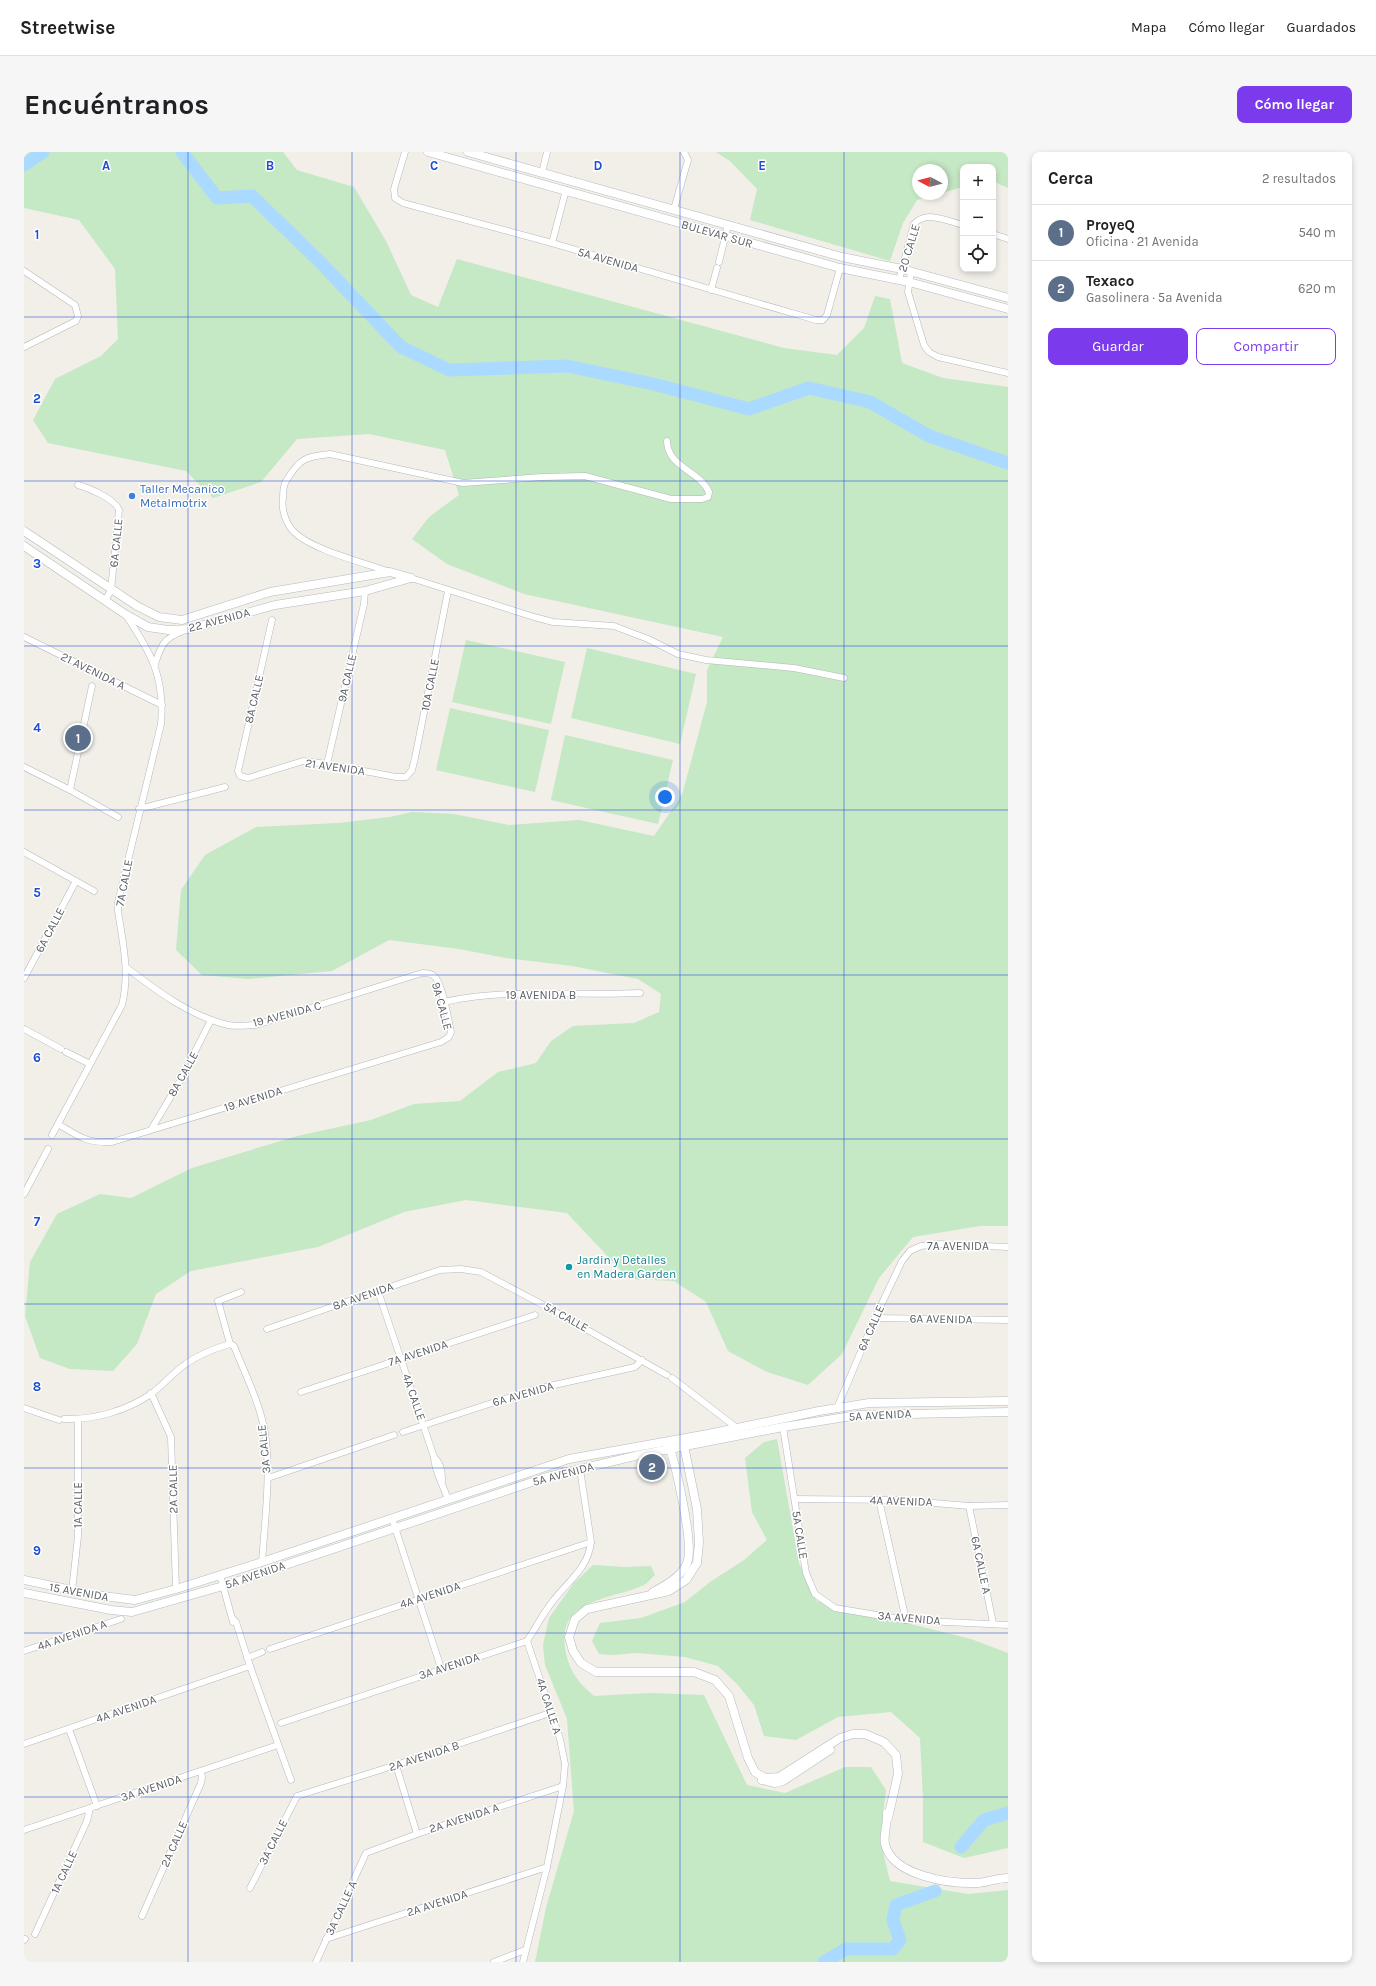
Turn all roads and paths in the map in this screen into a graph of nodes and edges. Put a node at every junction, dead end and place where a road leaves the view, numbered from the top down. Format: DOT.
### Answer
graph roads {
  1 [pos="405,152"];
  2 [pos="428,152"];
  3 [pos="468,152"];
  4 [pos="547,152"];
  5 [pos="684,152"];
  6 [pos="542,173"];
  7 [pos="566,190"];
  8 [pos="674,210"];
  9 [pos="960,224"];
  10 [pos="728,225"];
  11 [pos="996,235"];
  12 [pos="726,237"];
  13 [pos="1008,239"];
  14 [pos="552,243"];
  15 [pos="840,268"];
  16 [pos="902,269"];
  17 [pos="24,271"];
  18 [pos="911,272"];
  19 [pos="900,280"];
  20 [pos="909,282"];
  21 [pos="711,290"];
  22 [pos="1008,298"];
  23 [pos="1008,309"];
  24 [pos="24,347"];
  25 [pos="1008,373"];
  26 [pos="667,441"];
  27 [pos="78,485"];
  28 [pos="24,531"];
  29 [pos="24,546"];
  30 [pos="390,572"];
  31 [pos="411,578"];
  32 [pos="111,590"];
  33 [pos="365,591"];
  34 [pos="448,591"];
  35 [pos="270,592"];
  36 [pos="105,601"];
  37 [pos="275,605"];
  38 [pos="125,614"];
  39 [pos="272,620"];
  40 [pos="189,629"];
  41 [pos="24,637"];
  42 [pos="155,664"];
  43 [pos="844,678"];
  44 [pos="92,686"];
  45 [pos="162,705"];
  46 [pos="327,764"];
  47 [pos="24,767"];
  48 [pos="241,777"];
  49 [pos="406,777"];
  50 [pos="225,787"];
  51 [pos="70,790"];
  52 [pos="139,809"];
  53 [pos="118,818"];
  54 [pos="24,852"];
  55 [pos="76,881"];
  56 [pos="94,891"];
  57 [pos="127,968"];
  58 [pos="433,975"];
  59 [pos="24,978"];
  60 [pos="640,993"];
  61 [pos="444,1002"];
  62 [pos="212,1020"];
  63 [pos="24,1029"];
  64 [pos="449,1038"];
  65 [pos="90,1064"];
  66 [pos="58,1124"];
  67 [pos="152,1128"];
  68 [pos="52,1136"];
  69 [pos="48,1149"];
  70 [pos="24,1194"];
  71 [pos="1008,1246"];
  72 [pos="910,1252"];
  73 [pos="461,1269"];
  74 [pos="378,1291"];
  75 [pos="241,1292"];
  76 [pos="535,1315"];
  77 [pos="875,1318"];
  78 [pos="1008,1320"];
  79 [pos="267,1329"];
  80 [pos="230,1344"];
  81 [pos="400,1358"];
  82 [pos="642,1360"];
  83 [pos="301,1392"];
  84 [pos="151,1394"];
  85 [pos="1008,1401"];
  86 [pos="876,1403"];
  87 [pos="24,1408"];
  88 [pos="836,1408"];
  89 [pos="1008,1412"];
  90 [pos="877,1414"];
  91 [pos="78,1419"];
  92 [pos="423,1425"];
  93 [pos="783,1427"];
  94 [pos="737,1428"];
  95 [pos="403,1432"];
  96 [pos="394,1435"];
  97 [pos="684,1443"];
  98 [pos="668,1445"];
  99 [pos="580,1469"];
  100 [pos="268,1478"];
  101 [pos="795,1499"];
  102 [pos="448,1500"];
  103 [pos="878,1500"];
  104 [pos="1008,1505"];
  105 [pos="968,1506"];
  106 [pos="392,1518"];
  107 [pos="395,1527"];
  108 [pos="591,1542"];
  109 [pos="262,1562"];
  110 [pos="220,1575"];
  111 [pos="24,1580"];
  112 [pos="224,1586"];
  113 [pos="176,1590"];
  114 [pos="72,1591"];
  115 [pos="24,1593"];
  116 [pos="815,1594"];
  117 [pos="642,1598"];
  118 [pos="418,1599"];
  119 [pos="135,1600"];
  120 [pos="132,1612"];
  121 [pos="121,1619"];
  122 [pos="906,1620"];
  123 [pos="993,1623"];
  124 [pos="1008,1625"];
  125 [pos="527,1641"];
  126 [pos="270,1649"];
  127 [pos="24,1651"];
  128 [pos="262,1652"];
  129 [pos="247,1658"];
  130 [pos="250,1666"];
  131 [pos="441,1668"];
  132 [pos="550,1714"];
  133 [pos="281,1722"];
  134 [pos="69,1729"];
  135 [pos="24,1744"];
  136 [pos="278,1745"];
  137 [pos="396,1765"];
  138 [pos="201,1772"];
  139 [pos="290,1780"];
  140 [pos="563,1786"];
  141 [pos="297,1796"];
  142 [pos="96,1806"];
  143 [pos="90,1808"];
  144 [pos="24,1830"];
  145 [pos="417,1834"];
  146 [pos="366,1853"];
  147 [pos="548,1867"];
  148 [pos="1008,1878"];
  149 [pos="250,1888"];
  150 [pos="142,1916"];
  151 [pos="35,1934"];
  152 [pos="326,1939"];
  153 [pos="526,1950"];
  154 [pos="316,1962"];
  155 [pos="494,1962"];
  156 [pos="523,1962"];
  1 -- 14 [label="street, 5A AVENIDA"];
  2 -- 7 [label="main road, BULEVAR SUR"];
  3 -- 6 [label="main road, BULEVAR SUR"];
  4 -- 6 [label="street"];
  5 -- 8 [label="street"];
  6 -- 8 [label="main road, BULEVAR SUR"];
  7 -- 12 [label="main road, BULEVAR SUR"];
  7 -- 14 [label="street"];
  8 -- 10 [label="main road, BULEVAR SUR"];
  9 -- 16 [label="street, 20 CALLE"];
  10 -- 12 [label="street"];
  10 -- 16 [label="main road, BULEVAR SUR"];
  11 -- 13 [label="street"];
  12 -- 15 [label="main road, BULEVAR SUR"];
  12 -- 21 [label="street"];
  14 -- 21 [label="street, 5A AVENIDA"];
  15 -- 19 [label="main road, BULEVAR SUR"];
  15 -- 21 [label="street, 5A AVENIDA"];
  16 -- 18 [label="main road, BULEVAR SUR"];
  16 -- 19 [label="street, 20 CALLE"];
  17 -- 24 [label="street"];
  18 -- 20 [label="street, 20 CALLE"];
  18 -- 22 [label="main road, BULEVAR SUR"];
  19 -- 20 [label="main road, BULEVAR SUR"];
  20 -- 23 [label="main road, BULEVAR SUR"];
  20 -- 25 [label="street, 20 CALLE"];
  26 -- 30 [label="street"];
  27 -- 32 [label="street, 6A CALLE"];
  28 -- 32 [label="main road, 22 AVENIDA"];
  29 -- 36 [label="main road, 22 AVENIDA"];
  30 -- 31 [label="main road"];
  30 -- 35 [label="main road, 22 AVENIDA"];
  31 -- 33 [label="main road, 22 AVENIDA"];
  31 -- 34 [label="street"];
  32 -- 35 [label="main road, 22 AVENIDA"];
  32 -- 36 [label="street, 6A CALLE"];
  33 -- 37 [label="main road, 22 AVENIDA"];
  33 -- 46 [label="street, 9A CALLE"];
  34 -- 43 [label="street"];
  34 -- 49 [label="street, 10A CALLE"];
  35 -- 37 [label="main road"];
  36 -- 38 [label="main road, 22 AVENIDA"];
  37 -- 40 [label="main road, 22 AVENIDA"];
  38 -- 40 [label="main road, 22 AVENIDA"];
  38 -- 42 [label="street, 7A CALLE"];
  39 -- 48 [label="street, 8A CALLE"];
  40 -- 42 [label="street, 7A CALLE"];
  41 -- 45 [label="street, 21 AVENIDA A"];
  42 -- 45 [label="street, 7A CALLE"];
  44 -- 51 [label="street"];
  45 -- 52 [label="street, 7A CALLE"];
  46 -- 48 [label="street, 21 AVENIDA"];
  46 -- 49 [label="street, 21 AVENIDA"];
  47 -- 51 [label="street"];
  50 -- 52 [label="street"];
  51 -- 53 [label="street"];
  52 -- 57 [label="street, 7A CALLE"];
  54 -- 55 [label="street"];
  55 -- 56 [label="street"];
  55 -- 59 [label="street, 6A CALLE"];
  57 -- 62 [label="street, 19 AVENIDA C"];
  57 -- 65 [label="street, 7A CALLE"];
  58 -- 61 [label="street, 9A CALLE"];
  58 -- 62 [label="street, 19 AVENIDA C"];
  60 -- 61 [label="street, 19 AVENIDA B"];
  61 -- 64 [label="street, 9A CALLE"];
  62 -- 67 [label="street, 8A CALLE"];
  63 -- 65 [label="street"];
  64 -- 67 [label="street, 19 AVENIDA"];
  65 -- 66 [label="street, 7A CALLE"];
  66 -- 67 [label="street, 19 AVENIDA"];
  66 -- 68 [label="street, 7A CALLE"];
  69 -- 70 [label="street"];
  71 -- 72 [label="street, 7A AVENIDA"];
  72 -- 77 [label="street, 6A CALLE"];
  73 -- 74 [label="street, 8A AVENIDA"];
  73 -- 82 [label="street, 5A CALLE"];
  74 -- 79 [label="street, 8A AVENIDA"];
  74 -- 81 [label="street, 4A CALLE"];
  75 -- 80 [label="street, 3A CALLE"];
  76 -- 81 [label="street, 7A AVENIDA"];
  77 -- 78 [label="street, 6A AVENIDA"];
  77 -- 88 [label="street, 6A CALLE"];
  80 -- 84 [label="street"];
  80 -- 100 [label="street, 3A CALLE"];
  81 -- 83 [label="street, 7A AVENIDA"];
  81 -- 92 [label="street, 4A CALLE"];
  82 -- 92 [label="street, 6A AVENIDA"];
  82 -- 94 [label="street, 5A CALLE"];
  84 -- 91 [label="street"];
  84 -- 113 [label="street, 2A CALLE"];
  85 -- 86 [label="main road, 5A AVENIDA"];
  86 -- 88 [label="main road, 5A AVENIDA"];
  86 -- 90 [label="main road"];
  87 -- 91 [label="street"];
  88 -- 94 [label="main road, 5A AVENIDA"];
  89 -- 90 [label="main road, 5A AVENIDA"];
  90 -- 93 [label="main road, 5A AVENIDA"];
  91 -- 114 [label="street, 1A CALLE"];
  92 -- 95 [label="street, 6A AVENIDA"];
  92 -- 102 [label="street, 4A CALLE"];
  93 -- 97 [label="main road, 5A AVENIDA"];
  93 -- 101 [label="street, 5A CALLE"];
  94 -- 97 [label="main road, 5A AVENIDA"];
  96 -- 100 [label="street"];
  97 -- 98 [label="main road, 5A AVENIDA"];
  97 -- 117 [label="main road"];
  98 -- 99 [label="main road, 5A AVENIDA"];
  98 -- 102 [label="main road, 5A AVENIDA"];
  98 -- 117 [label="main road"];
  99 -- 107 [label="main road, 5A AVENIDA"];
  99 -- 108 [label="street"];
  100 -- 109 [label="street, 3A CALLE"];
  101 -- 103 [label="street, 4A AVENIDA"];
  101 -- 116 [label="street, 5A CALLE"];
  102 -- 106 [label="main road, 5A AVENIDA"];
  103 -- 105 [label="street, 4A AVENIDA"];
  103 -- 122 [label="street"];
  104 -- 105 [label="street, 4A AVENIDA"];
  105 -- 123 [label="street, 6A CALLE A"];
  106 -- 107 [label="street"];
  106 -- 109 [label="main road, 5A AVENIDA"];
  107 -- 112 [label="main road, 5A AVENIDA"];
  107 -- 118 [label="street"];
  108 -- 118 [label="street, 4A AVENIDA"];
  108 -- 125 [label="street"];
  109 -- 110 [label="main road, 5A AVENIDA"];
  110 -- 112 [label="street"];
  110 -- 113 [label="main road, 5A AVENIDA"];
  111 -- 114 [label="main road, 15 AVENIDA"];
  112 -- 120 [label="main road, 5A AVENIDA"];
  112 -- 129 [label="street"];
  113 -- 119 [label="main road, 5A AVENIDA"];
  114 -- 119 [label="main road, 15 AVENIDA"];
  115 -- 120 [label="main road, 15 AVENIDA"];
  116 -- 122 [label="street, 3A AVENIDA"];
  117 -- 148 [label="main road"];
  118 -- 126 [label="street, 4A AVENIDA"];
  118 -- 131 [label="street"];
  121 -- 127 [label="street, 4A AVENIDA A"];
  122 -- 123 [label="street, 3A AVENIDA"];
  123 -- 124 [label="street, 3A AVENIDA"];
  125 -- 131 [label="street, 3A AVENIDA"];
  125 -- 132 [label="street, 4A CALLE A"];
  128 -- 129 [label="street"];
  129 -- 130 [label="street"];
  130 -- 134 [label="street, 4A AVENIDA"];
  130 -- 136 [label="street"];
  131 -- 133 [label="street, 3A AVENIDA"];
  132 -- 137 [label="street, 2A AVENIDA B"];
  132 -- 140 [label="street, 4A CALLE A"];
  134 -- 135 [label="street, 4A AVENIDA"];
  134 -- 142 [label="street"];
  136 -- 138 [label="street, 3A AVENIDA"];
  136 -- 139 [label="street"];
  137 -- 141 [label="street, 2A AVENIDA B"];
  137 -- 145 [label="street"];
  138 -- 142 [label="street, 3A AVENIDA"];
  138 -- 150 [label="street, 2A CALLE"];
  140 -- 145 [label="street, 2A AVENIDA A"];
  140 -- 147 [label="street, 4A CALLE A"];
  141 -- 149 [label="street, 3A CALLE"];
  142 -- 143 [label="street, 3A AVENIDA"];
  143 -- 144 [label="street, 3A AVENIDA"];
  143 -- 151 [label="street, 1A CALLE"];
  145 -- 146 [label="street, 2A AVENIDA A"];
  146 -- 152 [label="street, 3A CALLE A"];
  147 -- 152 [label="street, 2A AVENIDA"];
  147 -- 153 [label="street, 4A CALLE A"];
  152 -- 154 [label="street, 3A CALLE A"];
  153 -- 155 [label="street"];
  153 -- 156 [label="street, 4A CALLE A"];
}
